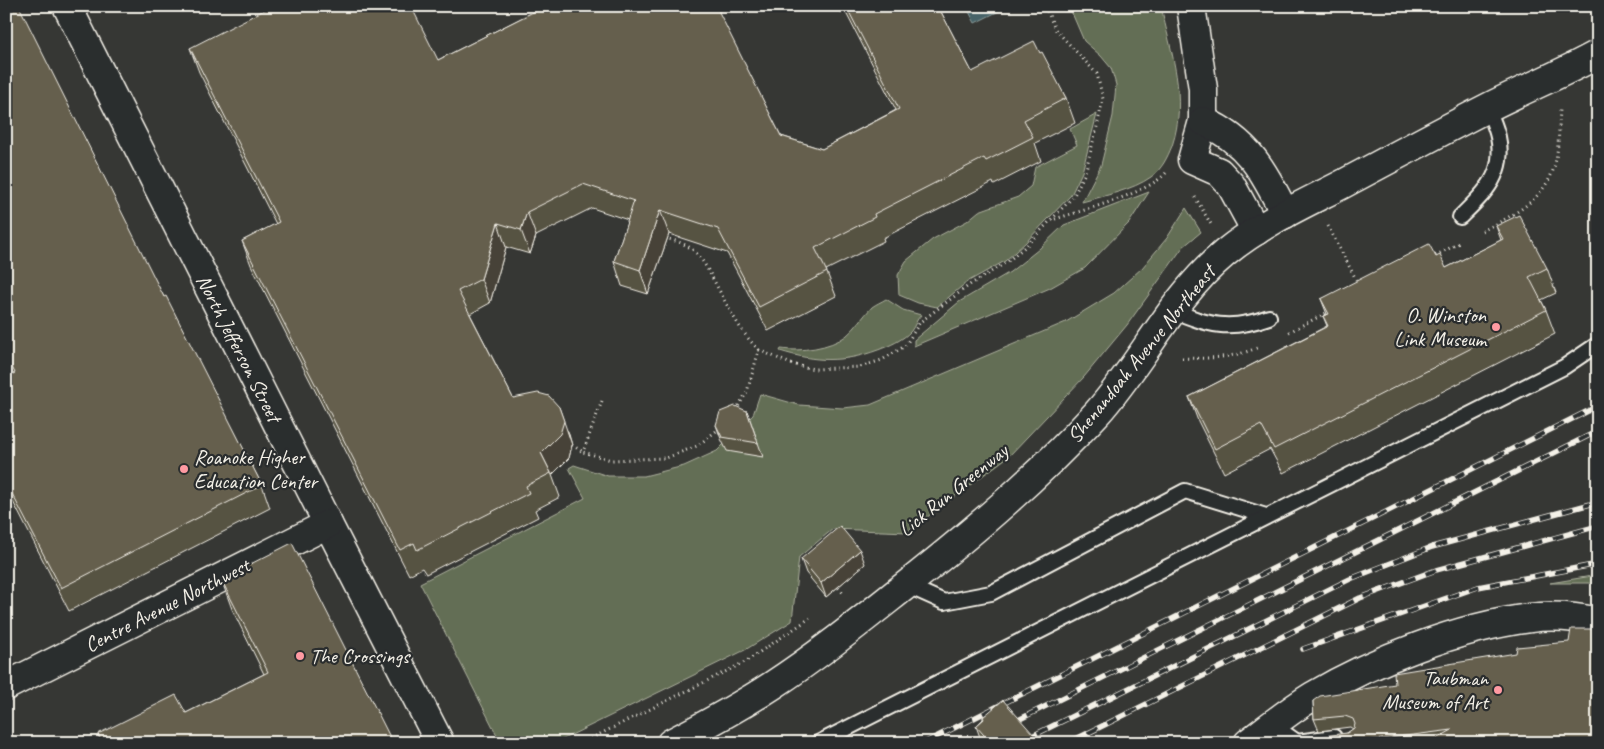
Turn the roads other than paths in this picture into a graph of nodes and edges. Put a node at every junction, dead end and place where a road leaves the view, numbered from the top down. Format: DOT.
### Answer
graph roads {
  1 [pos="67,6"];
  2 [pos="1191,6"];
  3 [pos="1598,54"];
  4 [pos="1488,108"];
  5 [pos="1203,121"];
  6 [pos="1285,214"];
  7 [pos="1460,217"];
  8 [pos="1256,231"];
  9 [pos="1171,310"];
  10 [pos="1269,317"];
  11 [pos="1598,344"];
  12 [pos="1266,516"];
  13 [pos="328,524"];
  14 [pos="906,585"];
  15 [pos="1598,622"];
  16 [pos="6,686"];
  17 [pos="1273,725"];
  18 [pos="1350,736"];
  19 [pos="440,743"];
  20 [pos="671,743"];
  21 [pos="818,743"];
  22 [pos="1248,743"];
  1 -- 13 [label="street, North Jefferson Street"];
  2 -- 5 [label="street"];
  3 -- 4 [label="street, Shenandoah Avenue Northeast"];
  4 -- 6 [label="street, Shenandoah Avenue Northeast"];
  4 -- 7 [label="lane"];
  5 -- 6 [label="street"];
  5 -- 8 [label="street"];
  6 -- 8 [label="street, Shenandoah Avenue Northeast"];
  8 -- 9 [label="street, Shenandoah Avenue Northeast"];
  9 -- 10 [label="lane"];
  9 -- 14 [label="street, Shenandoah Avenue Northeast"];
  11 -- 12 [label="lane"];
  12 -- 14 [label="lane"];
  12 -- 21 [label="lane"];
  13 -- 16 [label="street, Centre Avenue Northwest"];
  13 -- 19 [label="street, North Jefferson Street"];
  14 -- 20 [label="street, Shenandoah Avenue Northeast"];
  15 -- 17 [label="street"];
  17 -- 18 [label="lane"];
  17 -- 22 [label="street"];
}
